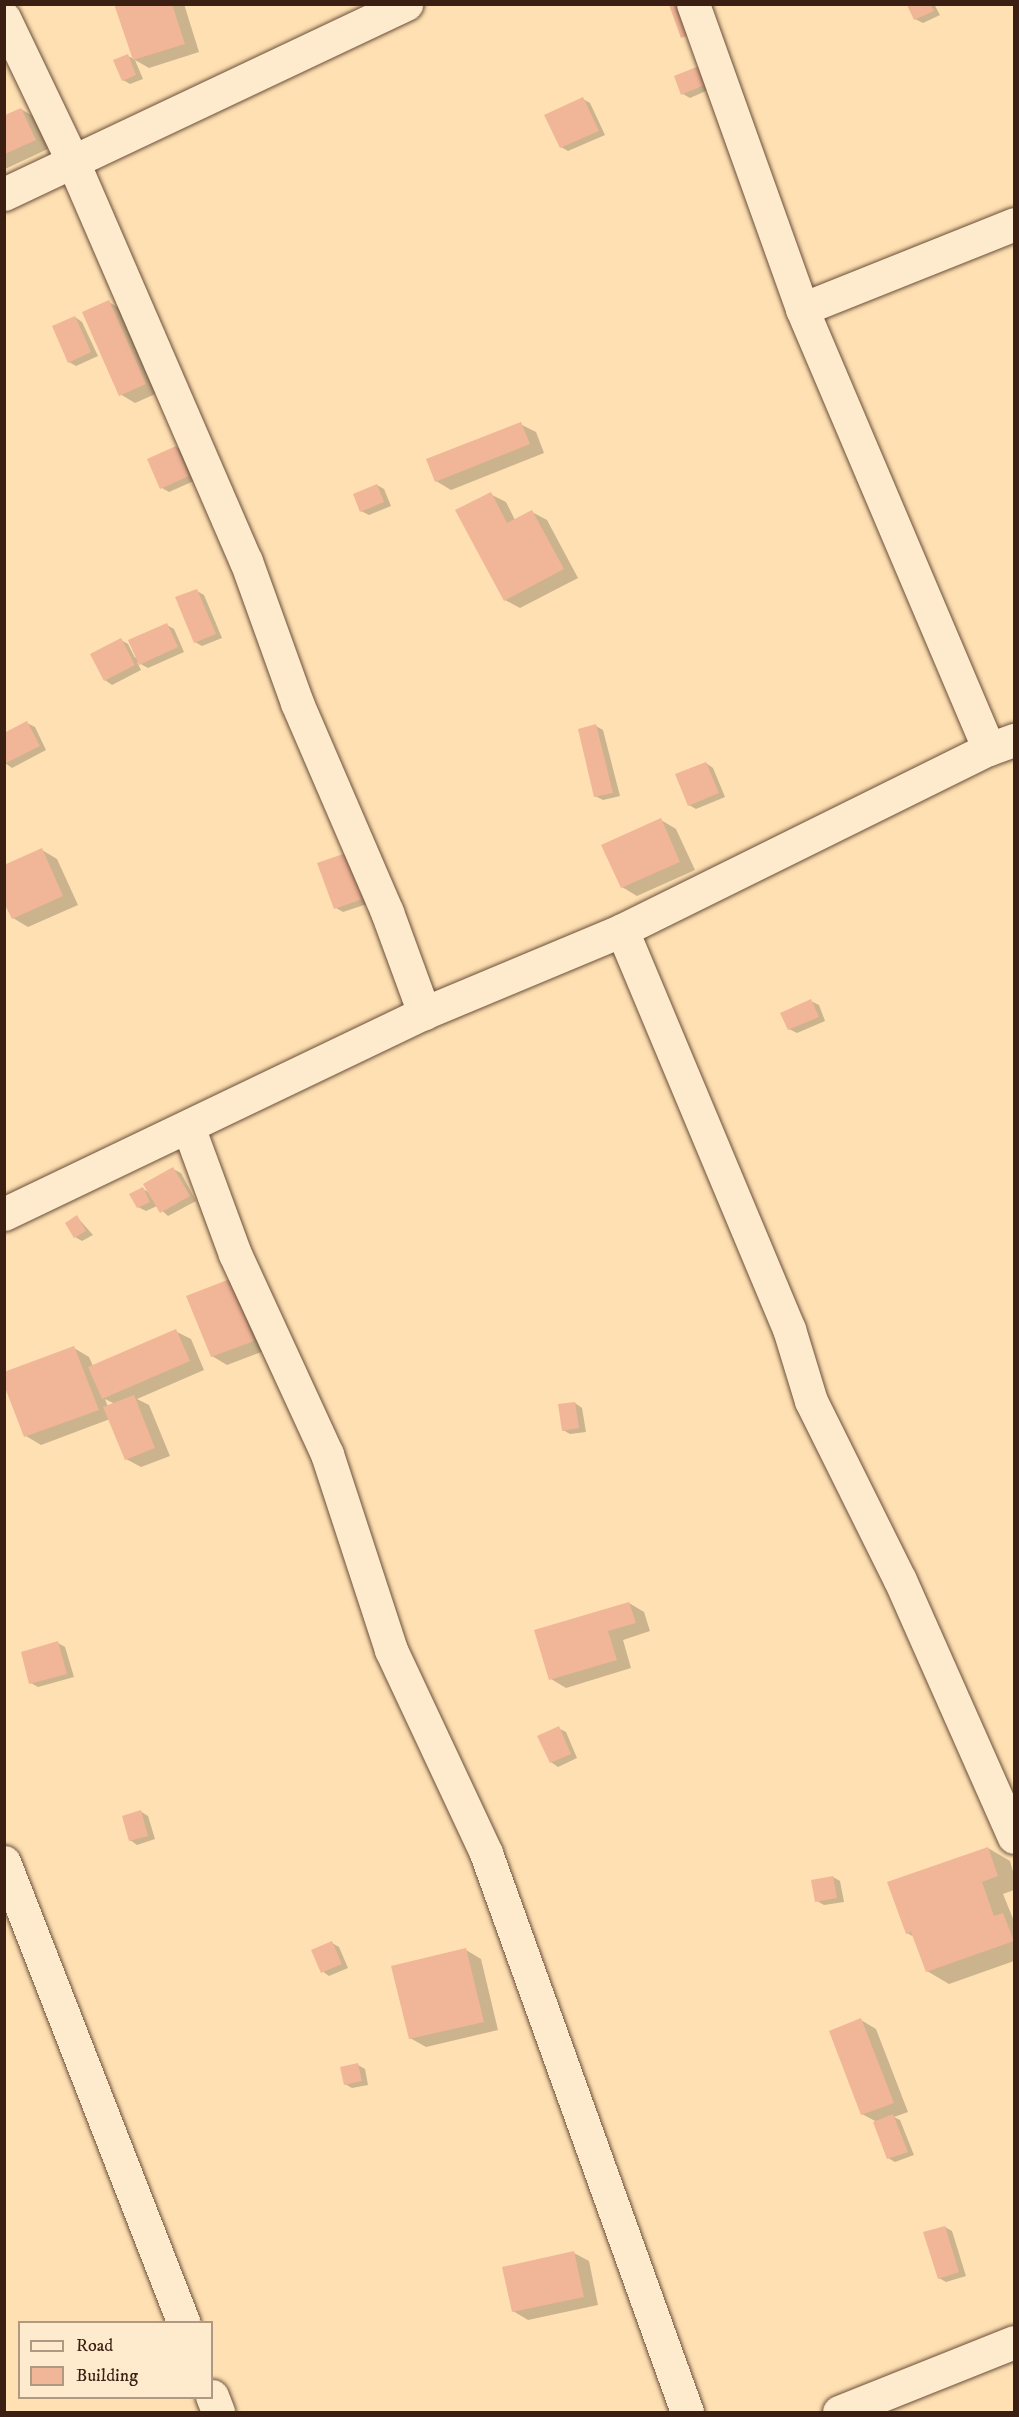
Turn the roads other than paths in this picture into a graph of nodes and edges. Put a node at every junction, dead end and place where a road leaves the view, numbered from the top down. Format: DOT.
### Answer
graph roads {
  1 [pos="406,4"];
  2 [pos="693,4"];
  3 [pos="4,18"];
  4 [pos="73,162"];
  5 [pos="4,194"];
  6 [pos="1014,224"];
  7 [pos="802,309"];
  8 [pos="1002,745"];
  9 [pos="622,930"];
  10 [pos="424,1013"];
  11 [pos="189,1129"];
  12 [pos="4,1214"];
  13 [pos="1014,1837"];
  14 [pos="4,1862"];
  15 [pos="183,2321"];
  16 [pos="1014,2342"];
  17 [pos="687,2412"];
  18 [pos="839,2412"];
  1 -- 4 [label="street"];
  2 -- 7 [label="street"];
  3 -- 4 [label="street"];
  4 -- 5 [label="street"];
  4 -- 10 [label="street"];
  6 -- 7 [label="street"];
  7 -- 8 [label="street"];
  8 -- 9 [label="street"];
  9 -- 10 [label="street"];
  9 -- 13 [label="street"];
  10 -- 11 [label="street"];
  11 -- 12 [label="street"];
  11 -- 17 [label="street"];
  14 -- 15 [label="street"];
  16 -- 18 [label="street"];
}
